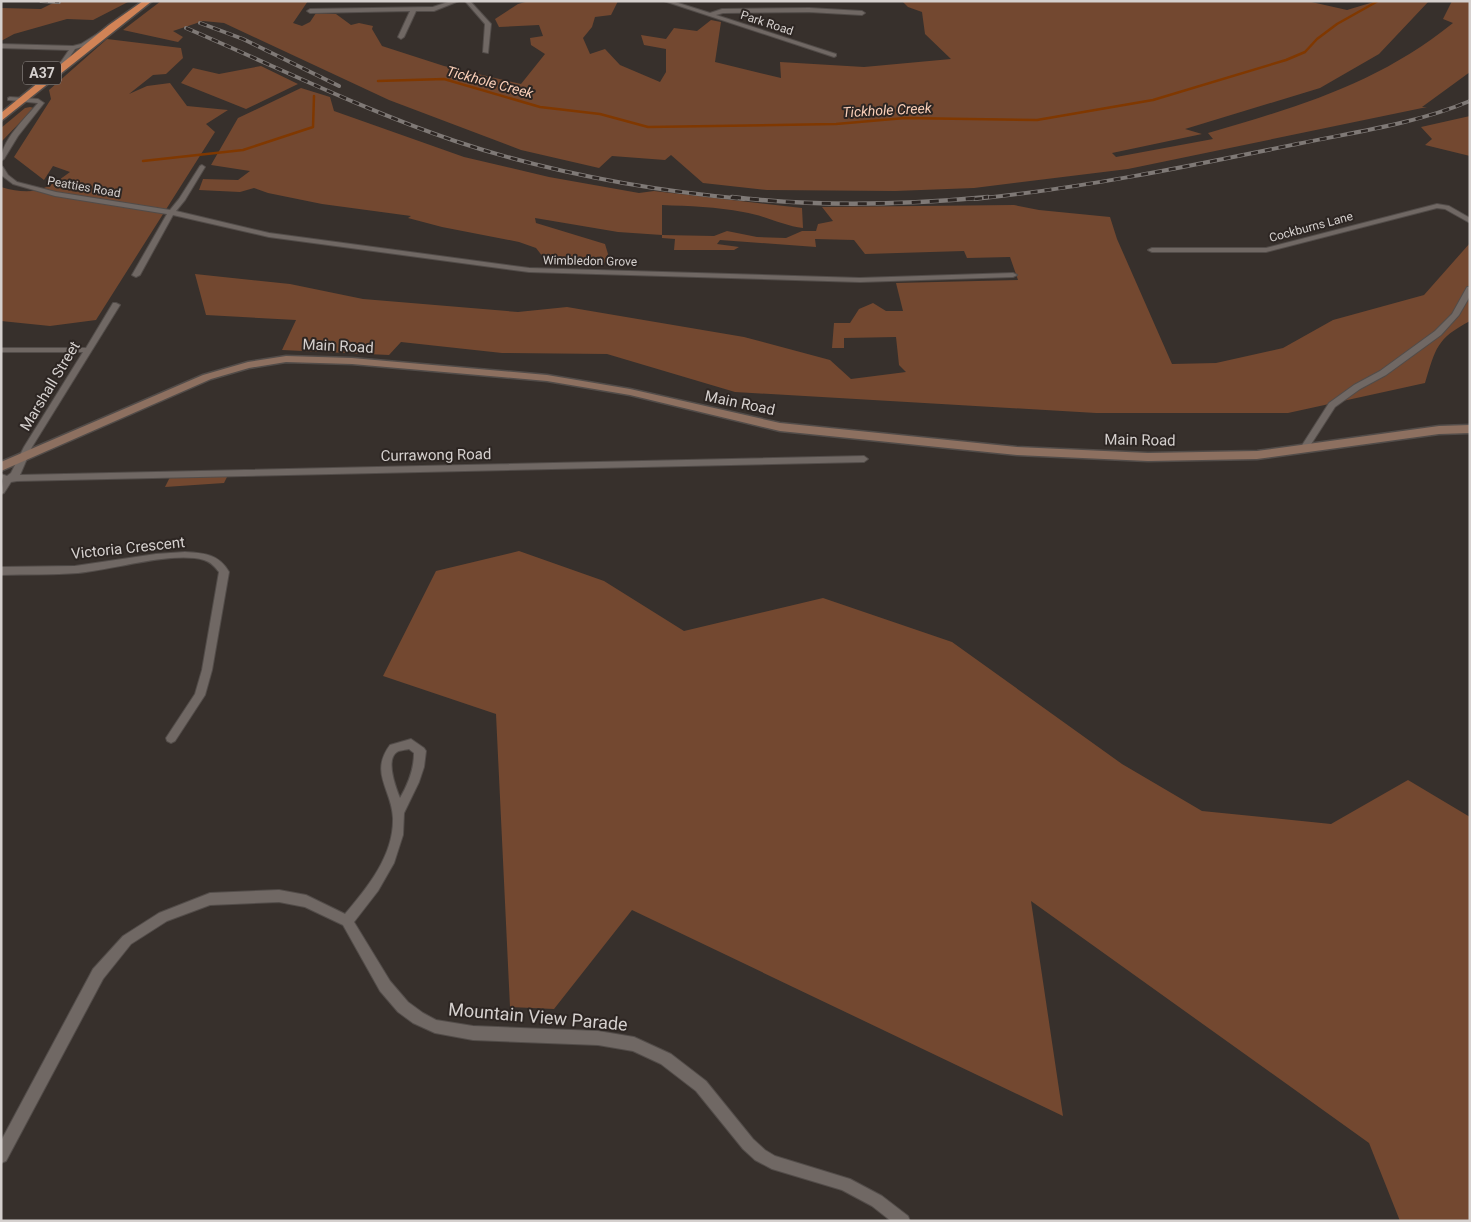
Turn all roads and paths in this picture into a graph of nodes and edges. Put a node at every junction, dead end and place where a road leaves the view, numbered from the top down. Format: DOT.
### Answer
graph roads {
  1 [pos="137,1"];
  2 [pos="148,1"];
  3 [pos="457,1"];
  4 [pos="467,1"];
  5 [pos="666,1"];
  6 [pos="414,9"];
  7 [pos="310,11"];
  8 [pos="862,13"];
  9 [pos="710,15"];
  10 [pos="112,27"];
  11 [pos="401,37"];
  12 [pos="1,46"];
  13 [pos="74,48"];
  14 [pos="486,52"];
  15 [pos="834,55"];
  16 [pos="57,72"];
  17 [pos="10,99"];
  18 [pos="24,100"];
  19 [pos="1,106"];
  20 [pos="1,118"];
  21 [pos="1,159"];
  22 [pos="202,167"];
  23 [pos="1,168"];
  24 [pos="171,213"];
  25 [pos="1470,221"];
  26 [pos="1152,250"];
  27 [pos="1013,275"];
  28 [pos="136,276"];
  29 [pos="1470,289"];
  30 [pos="116,305"];
  31 [pos="1,350"];
  32 [pos="88,350"];
  33 [pos="1470,430"];
  34 [pos="1303,450"];
  35 [pos="24,456"];
  36 [pos="864,459"];
  37 [pos="1,467"];
  38 [pos="5,478"];
  39 [pos="1,491"];
  40 [pos="1,571"];
  41 [pos="171,738"];
  42 [pos="399,811"];
  43 [pos="347,921"];
  44 [pos="1,1156"];
  45 [pos="903,1221"];
  1 -- 13 [label="highway, A37"];
  2 -- 10 [label="highway, A37"];
  3 -- 6 [label="street"];
  4 -- 14 [label="street"];
  5 -- 9 [label="street, Park Road"];
  6 -- 7 [label="street"];
  6 -- 11 [label="street"];
  8 -- 9 [label="street"];
  9 -- 15 [label="street, Park Road"];
  10 -- 13 [label="street"];
  10 -- 16 [label="highway, A37"];
  12 -- 13 [label="street"];
  13 -- 16 [label="street"];
  13 -- 17 [label="highway, A37"];
  16 -- 18 [label="highway, A37"];
  17 -- 18 [label="street"];
  17 -- 19 [label="highway, A37"];
  18 -- 20 [label="highway, A37"];
  18 -- 21 [label="street"];
  22 -- 24 [label="street"];
  23 -- 24 [label="street, Peatties Road"];
  24 -- 27 [label="street, Wimbledon Grove"];
  24 -- 28 [label="street"];
  25 -- 26 [label="street, Cockburns Lane"];
  29 -- 34 [label="street"];
  30 -- 32 [label="street, Marshall Street"];
  31 -- 32 [label="street"];
  32 -- 35 [label="street, Marshall Street"];
  33 -- 34 [label="main road, Main Road"];
  34 -- 35 [label="main road, Main Road"];
  35 -- 37 [label="main road, Main Road"];
  35 -- 38 [label="street, Marshall Street"];
  36 -- 38 [label="street, Currawong Road"];
  38 -- 39 [label="street, Marshall Street"];
  40 -- 41 [label="street, Victoria Crescent"];
  42 -- 42 [label="street"];
  42 -- 43 [label="street"];
  43 -- 44 [label="street"];
  43 -- 45 [label="street, Mountain View Parade"];
}
